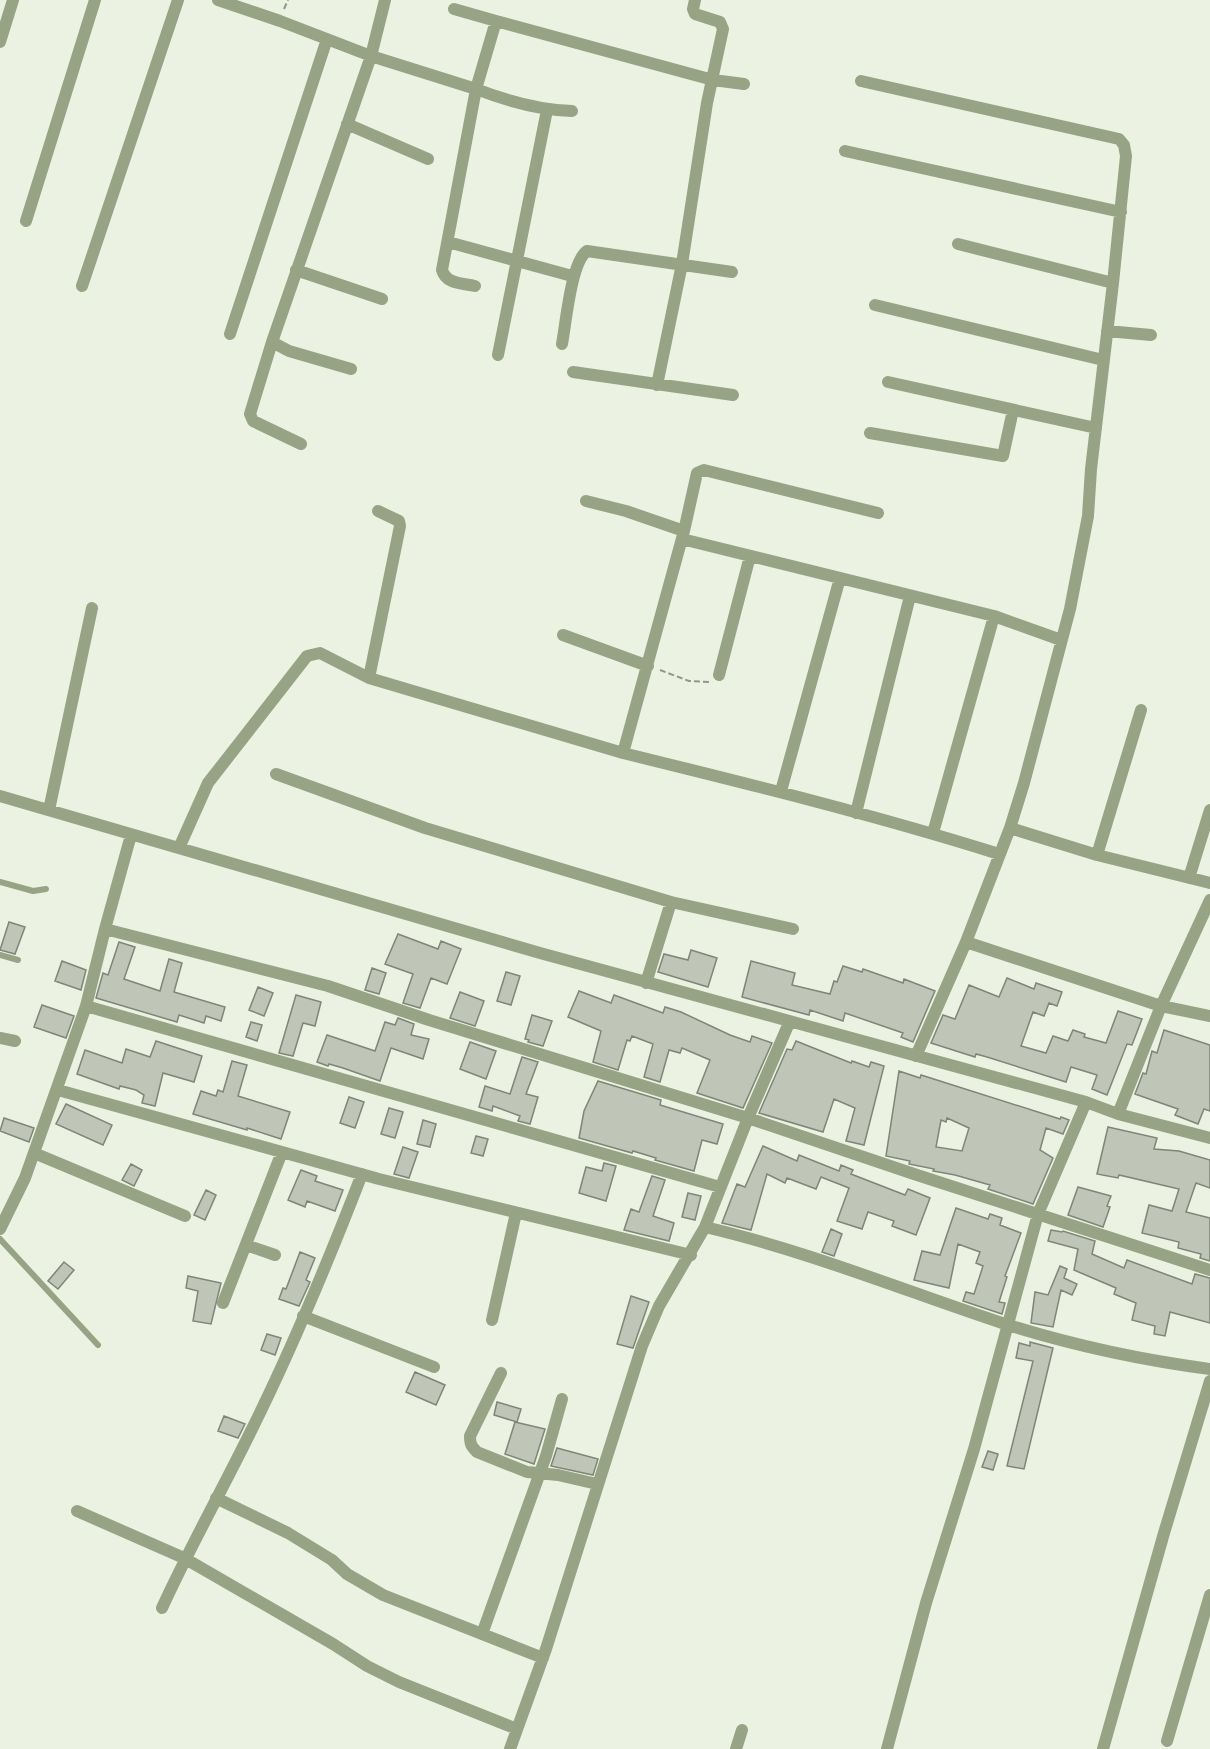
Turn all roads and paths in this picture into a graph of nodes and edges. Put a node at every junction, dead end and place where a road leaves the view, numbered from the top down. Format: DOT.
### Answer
graph roads {
  1 [pos="13,0"];
  2 [pos="95,0"];
  3 [pos="178,0"];
  4 [pos="218,0"];
  5 [pos="385,0"];
  6 [pos="695,0"];
  7 [pos="454,9"];
  8 [pos="496,21"];
  9 [pos="327,39"];
  10 [pos="0,42"];
  11 [pos="371,56"];
  12 [pos="713,80"];
  13 [pos="861,81"];
  14 [pos="744,84"];
  15 [pos="476,89"];
  16 [pos="548,110"];
  17 [pos="572,111"];
  18 [pos="347,124"];
  19 [pos="845,152"];
  20 [pos="428,159"];
  21 [pos="1121,212"];
  22 [pos="26,221"];
  23 [pos="448,242"];
  24 [pos="958,244"];
  25 [pos="518,261"];
  26 [pos="682,264"];
  27 [pos="296,270"];
  28 [pos="732,272"];
  29 [pos="572,276"];
  30 [pos="1113,283"];
  31 [pos="82,286"];
  32 [pos="475,286"];
  33 [pos="382,299"];
  34 [pos="874,305"];
  35 [pos="1107,331"];
  36 [pos="230,334"];
  37 [pos="1151,335"];
  38 [pos="272,342"];
  39 [pos="562,344"];
  40 [pos="498,355"];
  41 [pos="1103,360"];
  42 [pos="351,369"];
  43 [pos="573,372"];
  44 [pos="888,382"];
  45 [pos="657,385"];
  46 [pos="733,395"];
  47 [pos="1013,410"];
  48 [pos="1096,428"];
  49 [pos="870,433"];
  50 [pos="301,444"];
  51 [pos="586,501"];
  52 [pos="378,512"];
  53 [pos="878,513"];
  54 [pos="683,535"];
  55 [pos="750,556"];
  56 [pos="840,578"];
  57 [pos="910,596"];
  58 [pos="92,608"];
  59 [pos="994,616"];
  60 [pos="563,635"];
  61 [pos="1061,640"];
  62 [pos="648,666"];
  63 [pos="719,675"];
  64 [pos="369,678"];
  65 [pos="1141,710"];
  66 [pos="623,753"];
  67 [pos="276,774"];
  68 [pos="781,791"];
  69 [pos="0,796"];
  70 [pos="49,810"];
  71 [pos="1210,810"];
  72 [pos="856,813"];
  73 [pos="1010,828"];
  74 [pos="933,833"];
  75 [pos="131,835"];
  76 [pos="179,848"];
  77 [pos="999,854"];
  78 [pos="1097,855"];
  79 [pos="1189,878"];
  80 [pos="0,882"];
  81 [pos="1210,883"];
  82 [pos="46,889"];
  83 [pos="1210,900"];
  84 [pos="671,902"];
  85 [pos="105,929"];
  86 [pos="793,929"];
  87 [pos="966,942"];
  88 [pos="0,955"];
  89 [pos="18,960"];
  90 [pos="646,983"];
  91 [pos="87,1005"];
  92 [pos="1161,1005"];
  93 [pos="1210,1016"];
  94 [pos="789,1023"];
  95 [pos="0,1038"];
  96 [pos="15,1041"];
  97 [pos="916,1056"];
  98 [pos="58,1090"];
  99 [pos="1086,1102"];
  100 [pos="1118,1114"];
  101 [pos="748,1118"];
  102 [pos="1210,1138"];
  103 [pos="282,1152"];
  104 [pos="34,1153"];
  105 [pos="362,1174"];
  106 [pos="720,1187"];
  107 [pos="516,1213"];
  108 [pos="1038,1214"];
  109 [pos="185,1216"];
  110 [pos="705,1227"];
  111 [pos="0,1229"];
  112 [pos="0,1239"];
  113 [pos="246,1245"];
  114 [pos="275,1255"];
  115 [pos="691,1255"];
  116 [pos="1210,1270"];
  117 [pos="223,1303"];
  118 [pos="303,1316"];
  119 [pos="492,1320"];
  120 [pos="1006,1324"];
  121 [pos="98,1345"];
  122 [pos="434,1367"];
  123 [pos="1210,1369"];
  124 [pos="501,1373"];
  125 [pos="1210,1381"];
  126 [pos="562,1399"];
  127 [pos="538,1473"];
  128 [pos="597,1484"];
  129 [pos="216,1498"];
  130 [pos="77,1511"];
  131 [pos="184,1558"];
  132 [pos="1210,1595"];
  133 [pos="162,1608"];
  134 [pos="482,1634"];
  135 [pos="543,1658"];
  136 [pos="517,1729"];
  137 [pos="742,1730"];
  138 [pos="1167,1741"];
  139 [pos="510,1749"];
  140 [pos="736,1749"];
  141 [pos="887,1749"];
  142 [pos="1103,1749"];
  1 -- 10 [label="street"];
  2 -- 22 [label="street"];
  3 -- 31 [label="street"];
  4 -- 9 [label="street"];
  5 -- 11 [label="street"];
  6 -- 12 [label="street"];
  7 -- 8 [label="street"];
  8 -- 12 [label="street"];
  8 -- 15 [label="street"];
  9 -- 11 [label="street"];
  9 -- 36 [label="street"];
  11 -- 15 [label="street"];
  11 -- 18 [label="street"];
  12 -- 14 [label="street"];
  12 -- 26 [label="street"];
  13 -- 21 [label="street"];
  15 -- 16 [label="street"];
  15 -- 23 [label="street"];
  16 -- 17 [label="street"];
  16 -- 25 [label="street"];
  18 -- 20 [label="street"];
  18 -- 27 [label="street"];
  19 -- 21 [label="street"];
  21 -- 30 [label="street"];
  23 -- 25 [label="street"];
  23 -- 32 [label="street"];
  24 -- 30 [label="street"];
  25 -- 29 [label="street"];
  25 -- 40 [label="street"];
  26 -- 28 [label="street"];
  26 -- 29 [label="street"];
  26 -- 45 [label="street"];
  27 -- 33 [label="street"];
  27 -- 38 [label="street"];
  29 -- 39 [label="street"];
  30 -- 35 [label="street"];
  34 -- 41 [label="street"];
  35 -- 37 [label="street"];
  35 -- 41 [label="street"];
  38 -- 42 [label="street"];
  38 -- 50 [label="street"];
  41 -- 48 [label="street"];
  43 -- 45 [label="street"];
  44 -- 47 [label="street"];
  45 -- 46 [label="street"];
  47 -- 48 [label="street"];
  47 -- 49 [label="street"];
  48 -- 61 [label="street"];
  51 -- 54 [label="street"];
  52 -- 64 [label="street"];
  53 -- 54 [label="street"];
  54 -- 55 [label="street"];
  54 -- 62 [label="street"];
  55 -- 56 [label="street"];
  55 -- 63 [label="street"];
  56 -- 57 [label="street"];
  56 -- 68 [label="street"];
  57 -- 59 [label="street"];
  57 -- 72 [label="street"];
  58 -- 70 [label="street"];
  59 -- 61 [label="street"];
  59 -- 74 [label="street"];
  60 -- 62 [label="street"];
  61 -- 73 [label="street"];
  62 -- 63 [label="path"];
  62 -- 66 [label="street"];
  64 -- 66 [label="street"];
  64 -- 76 [label="street"];
  65 -- 78 [label="street"];
  66 -- 68 [label="street"];
  67 -- 84 [label="street"];
  68 -- 72 [label="street"];
  69 -- 70 [label="street"];
  70 -- 75 [label="street"];
  71 -- 79 [label="street"];
  72 -- 74 [label="street"];
  73 -- 77 [label="street"];
  73 -- 78 [label="street"];
  74 -- 77 [label="street"];
  75 -- 76 [label="street"];
  75 -- 85 [label="street"];
  76 -- 90 [label="street"];
  77 -- 87 [label="street"];
  78 -- 79 [label="street"];
  79 -- 81 [label="street"];
  80 -- 82 [label="lane"];
  83 -- 92 [label="street"];
  84 -- 86 [label="street"];
  84 -- 90 [label="street"];
  85 -- 91 [label="street"];
  85 -- 101 [label="street"];
  87 -- 92 [label="street"];
  87 -- 97 [label="street"];
  88 -- 89 [label="lane"];
  90 -- 94 [label="street"];
  91 -- 98 [label="street"];
  91 -- 106 [label="street"];
  92 -- 93 [label="street"];
  92 -- 100 [label="street"];
  94 -- 97 [label="street"];
  94 -- 101 [label="street"];
  95 -- 96 [label="street"];
  97 -- 99 [label="street"];
  98 -- 103 [label="street"];
  98 -- 104 [label="street"];
  99 -- 100 [label="street"];
  99 -- 108 [label="street"];
  100 -- 102 [label="street"];
  101 -- 106 [label="street"];
  101 -- 108 [label="street"];
  103 -- 105 [label="street"];
  103 -- 113 [label="street"];
  104 -- 109 [label="street"];
  104 -- 111 [label="street"];
  105 -- 107 [label="street"];
  105 -- 118 [label="street"];
  106 -- 110 [label="street"];
  107 -- 115 [label="street"];
  107 -- 119 [label="street"];
  108 -- 116 [label="street"];
  108 -- 120 [label="street"];
  110 -- 115 [label="street"];
  110 -- 120 [label="street"];
  112 -- 121 [label="lane"];
  113 -- 114 [label="street"];
  113 -- 117 [label="street"];
  115 -- 128 [label="street"];
  118 -- 122 [label="street"];
  118 -- 129 [label="street"];
  120 -- 123 [label="street"];
  120 -- 141 [label="street"];
  124 -- 127 [label="street"];
  125 -- 142 [label="street"];
  126 -- 127 [label="street"];
  127 -- 128 [label="street"];
  127 -- 134 [label="street"];
  128 -- 135 [label="street"];
  129 -- 131 [label="street"];
  129 -- 134 [label="street"];
  130 -- 131 [label="street"];
  131 -- 133 [label="street"];
  131 -- 136 [label="street"];
  132 -- 138 [label="street"];
  134 -- 135 [label="street"];
  135 -- 136 [label="street"];
  136 -- 139 [label="street"];
  137 -- 140 [label="street"];
}
